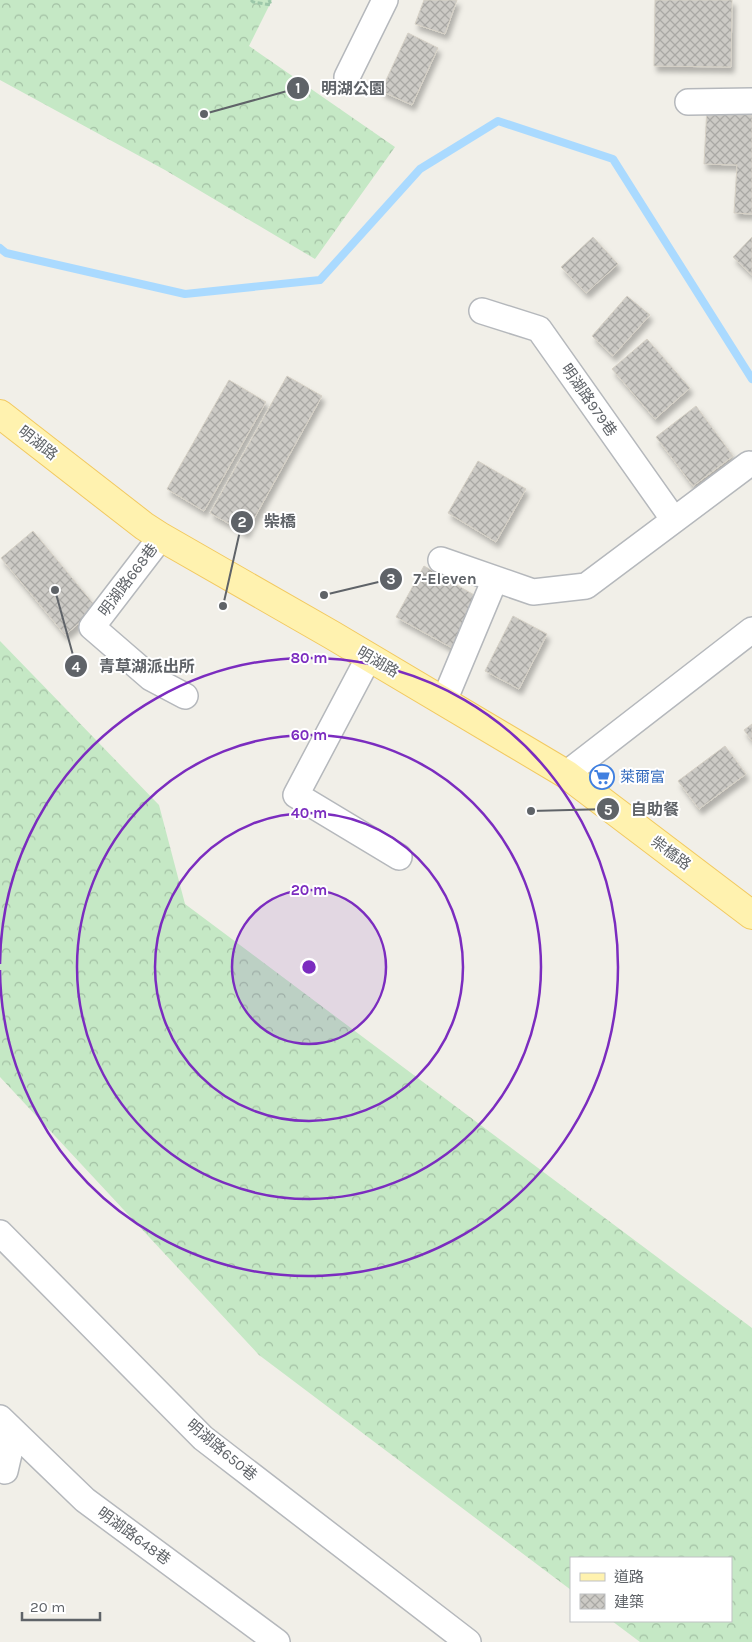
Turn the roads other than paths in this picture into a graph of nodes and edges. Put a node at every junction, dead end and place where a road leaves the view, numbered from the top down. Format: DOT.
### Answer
graph roads {
  1 [pos="385,0"];
  2 [pos="347,77"];
  3 [pos="752,101"];
  4 [pos="688,102"];
  5 [pos="482,311"];
  6 [pos="0,414"];
  7 [pos="749,464"];
  8 [pos="674,520"];
  9 [pos="161,537"];
  10 [pos="441,560"];
  11 [pos="495,579"];
  12 [pos="752,630"];
  13 [pos="369,657"];
  14 [pos="185,696"];
  15 [pos="444,701"];
  16 [pos="566,774"];
  17 [pos="399,857"];
  18 [pos="752,915"];
  19 [pos="0,1232"];
  20 [pos="5,1428"];
  21 [pos="5,1471"];
  22 [pos="277,1642"];
  23 [pos="468,1642"];
  1 -- 2 [label="street"];
  3 -- 4 [label="street"];
  5 -- 8 [label="street, 明湖路979巷"];
  6 -- 9 [label="main road, 明湖路"];
  7 -- 8 [label="street"];
  8 -- 11 [label="street"];
  9 -- 13 [label="main road, 明湖路"];
  9 -- 14 [label="street, 明湖路668巷"];
  10 -- 11 [label="street"];
  11 -- 15 [label="street"];
  12 -- 16 [label="street"];
  13 -- 15 [label="main road, 明湖路"];
  13 -- 17 [label="street"];
  15 -- 16 [label="main road, 明湖路"];
  16 -- 18 [label="main road, 柴橋路"];
  19 -- 23 [label="street, 明湖路650巷"];
  20 -- 21 [label="street"];
  20 -- 22 [label="street, 明湖路648巷"];
}
